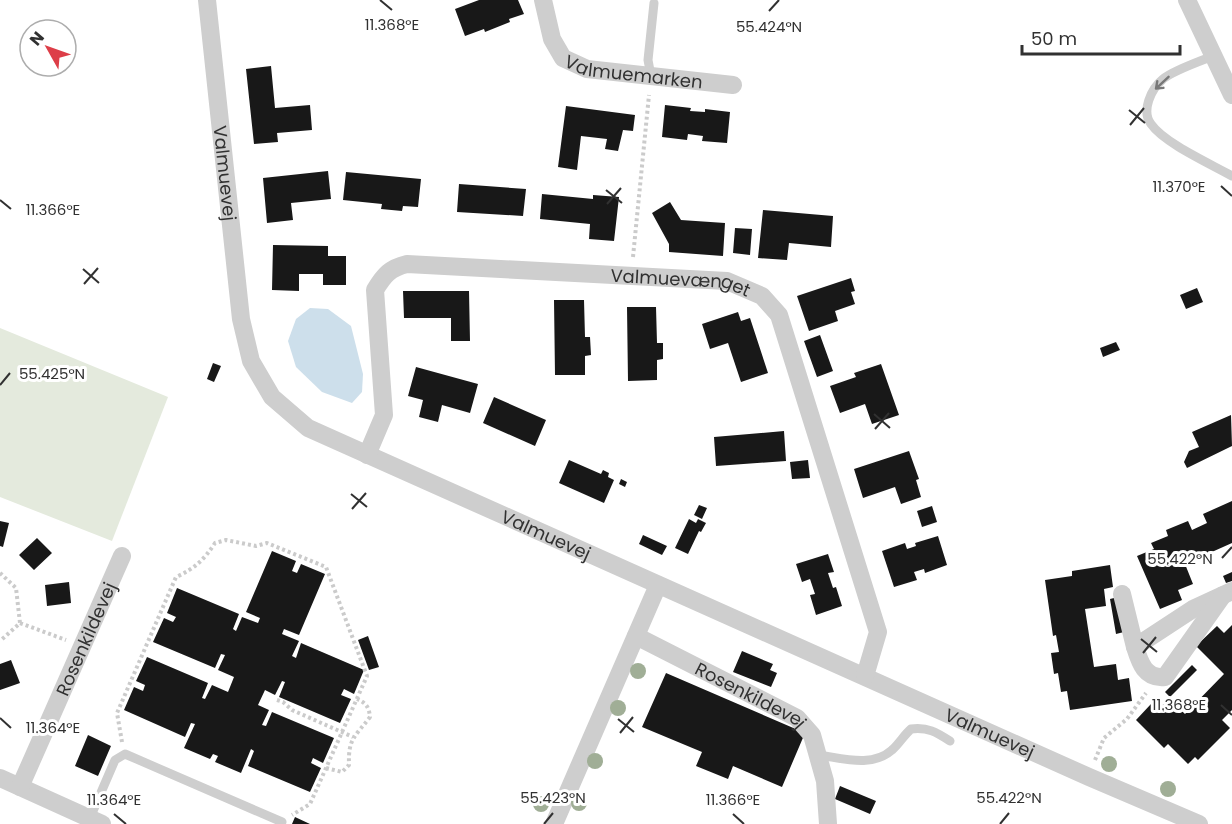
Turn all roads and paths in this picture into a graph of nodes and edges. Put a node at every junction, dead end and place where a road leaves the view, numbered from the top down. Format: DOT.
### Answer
graph roads {
  1 [pos="207,0"];
  2 [pos="543,0"];
  3 [pos="1187,0"];
  4 [pos="654,3"];
  5 [pos="1213,56"];
  6 [pos="651,76"];
  7 [pos="733,85"];
  8 [pos="1232,95"];
  9 [pos="1232,176"];
  10 [pos="631,275"];
  11 [pos="367,455"];
  12 [pos="122,556"];
  13 [pos="0,573"];
  14 [pos="658,585"];
  15 [pos="1228,592"];
  16 [pos="1122,594"];
  17 [pos="20,623"];
  18 [pos="636,636"];
  19 [pos="0,640"];
  20 [pos="81,646"];
  21 [pos="1135,647"];
  22 [pos="866,676"];
  23 [pos="1157,678"];
  24 [pos="357,699"];
  25 [pos="277,700"];
  26 [pos="342,733"];
  27 [pos="352,737"];
  28 [pos="950,741"];
  29 [pos="125,754"];
  30 [pos="818,755"];
  31 [pos="326,768"];
  32 [pos="1089,777"];
  33 [pos="0,778"];
  34 [pos="20,787"];
  35 [pos="96,821"];
  36 [pos="282,823"];
  37 [pos="554,824"];
  38 [pos="828,824"];
  39 [pos="1199,824"];
  1 -- 11 [label="street, Valmuevej"];
  2 -- 6 [label="street, Valmuemarken"];
  3 -- 5 [label="street"];
  4 -- 6 [label="lane"];
  5 -- 8 [label="street"];
  5 -- 9 [label="lane, one-way"];
  6 -- 7 [label="street, Valmuemarken"];
  6 -- 10 [label="path"];
  10 -- 11 [label="street, Valmuevænget"];
  10 -- 22 [label="street, Valmuevænget"];
  11 -- 14 [label="street, Valmuevej"];
  12 -- 20 [label="street, Rosenkildevej"];
  13 -- 17 [label="path"];
  14 -- 18 [label="street"];
  14 -- 22 [label="street, Valmuevej"];
  15 -- 21 [label="street"];
  15 -- 23 [label="street"];
  16 -- 21 [label="street"];
  17 -- 19 [label="path"];
  17 -- 20 [label="path"];
  18 -- 30 [label="street, Rosenkildevej"];
  18 -- 37 [label="street"];
  20 -- 34 [label="street, Rosenkildevej"];
  21 -- 23 [label="street"];
  22 -- 32 [label="street, Valmuevej"];
  23 -- 32 [label="path"];
  24 -- 26 [label="path"];
  24 -- 27 [label="path"];
  24 -- 29 [label="path"];
  25 -- 26 [label="path"];
  26 -- 27 [label="path"];
  26 -- 31 [label="path"];
  27 -- 31 [label="path"];
  28 -- 30 [label="lane"];
  29 -- 35 [label="lane"];
  29 -- 36 [label="lane"];
  30 -- 38 [label="street, Rosenkildevej"];
  31 -- 36 [label="path"];
  32 -- 39 [label="street, Valmuevej"];
  33 -- 34 [label="street"];
  34 -- 35 [label="street"];
}
